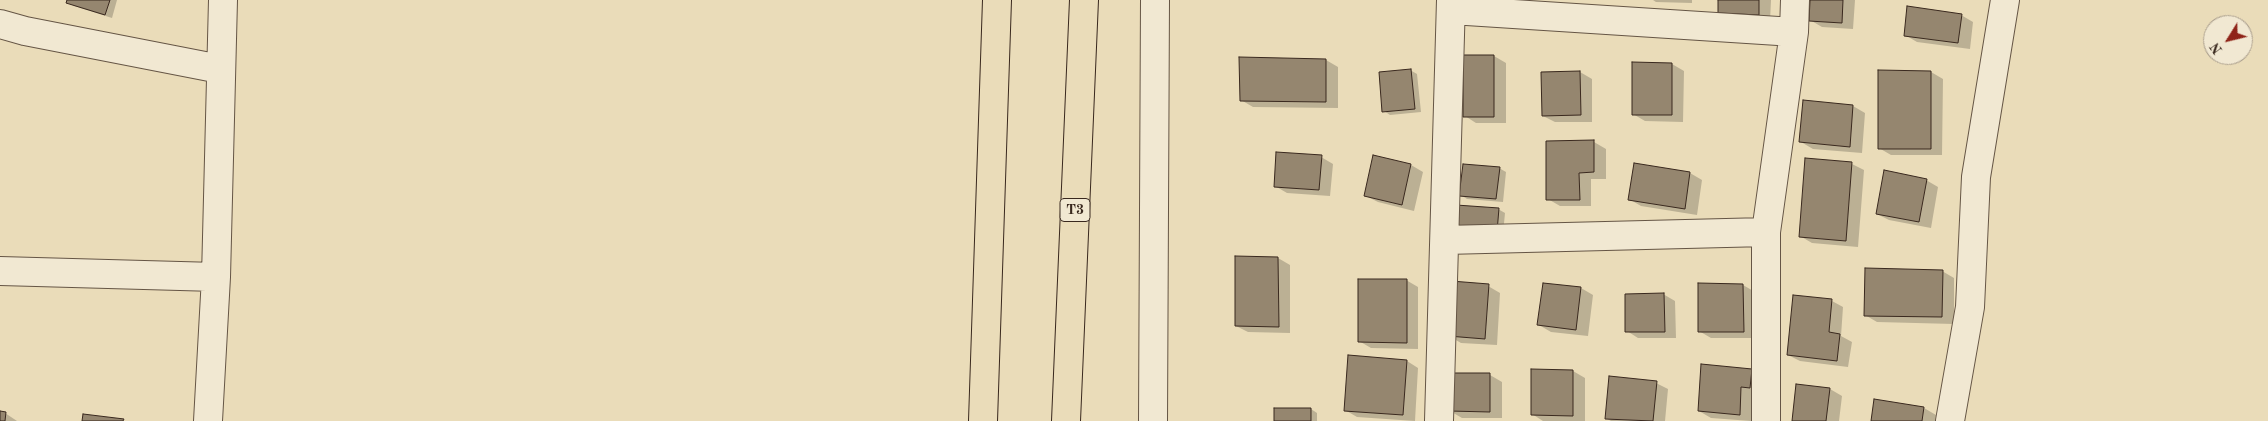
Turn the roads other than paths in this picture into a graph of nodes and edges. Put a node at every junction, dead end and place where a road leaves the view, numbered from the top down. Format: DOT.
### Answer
graph roads {
  1 [pos="222,0"];
  2 [pos="997,0"];
  3 [pos="1084,0"];
  4 [pos="1155,0"];
  5 [pos="1795,0"];
  6 [pos="2005,0"];
  7 [pos="1451,5"];
  8 [pos="0,24"];
  9 [pos="1794,32"];
  10 [pos="220,69"];
  11 [pos="1766,232"];
  12 [pos="1445,240"];
  13 [pos="0,271"];
  14 [pos="216,277"];
  15 [pos="208,421"];
  16 [pos="983,421"];
  17 [pos="1066,421"];
  18 [pos="1153,421"];
  19 [pos="1439,421"];
  20 [pos="1766,421"];
  21 [pos="1950,421"];
  1 -- 10 [label="street"];
  2 -- 16 [label="highway"];
  3 -- 17 [label="highway, T3"];
  4 -- 18 [label="street"];
  5 -- 9 [label="street"];
  6 -- 21 [label="street"];
  7 -- 9 [label="street"];
  7 -- 12 [label="street"];
  8 -- 10 [label="street"];
  9 -- 11 [label="street"];
  10 -- 14 [label="street"];
  11 -- 12 [label="street"];
  11 -- 20 [label="street"];
  12 -- 19 [label="street"];
  13 -- 14 [label="street"];
  14 -- 15 [label="street"];
}
